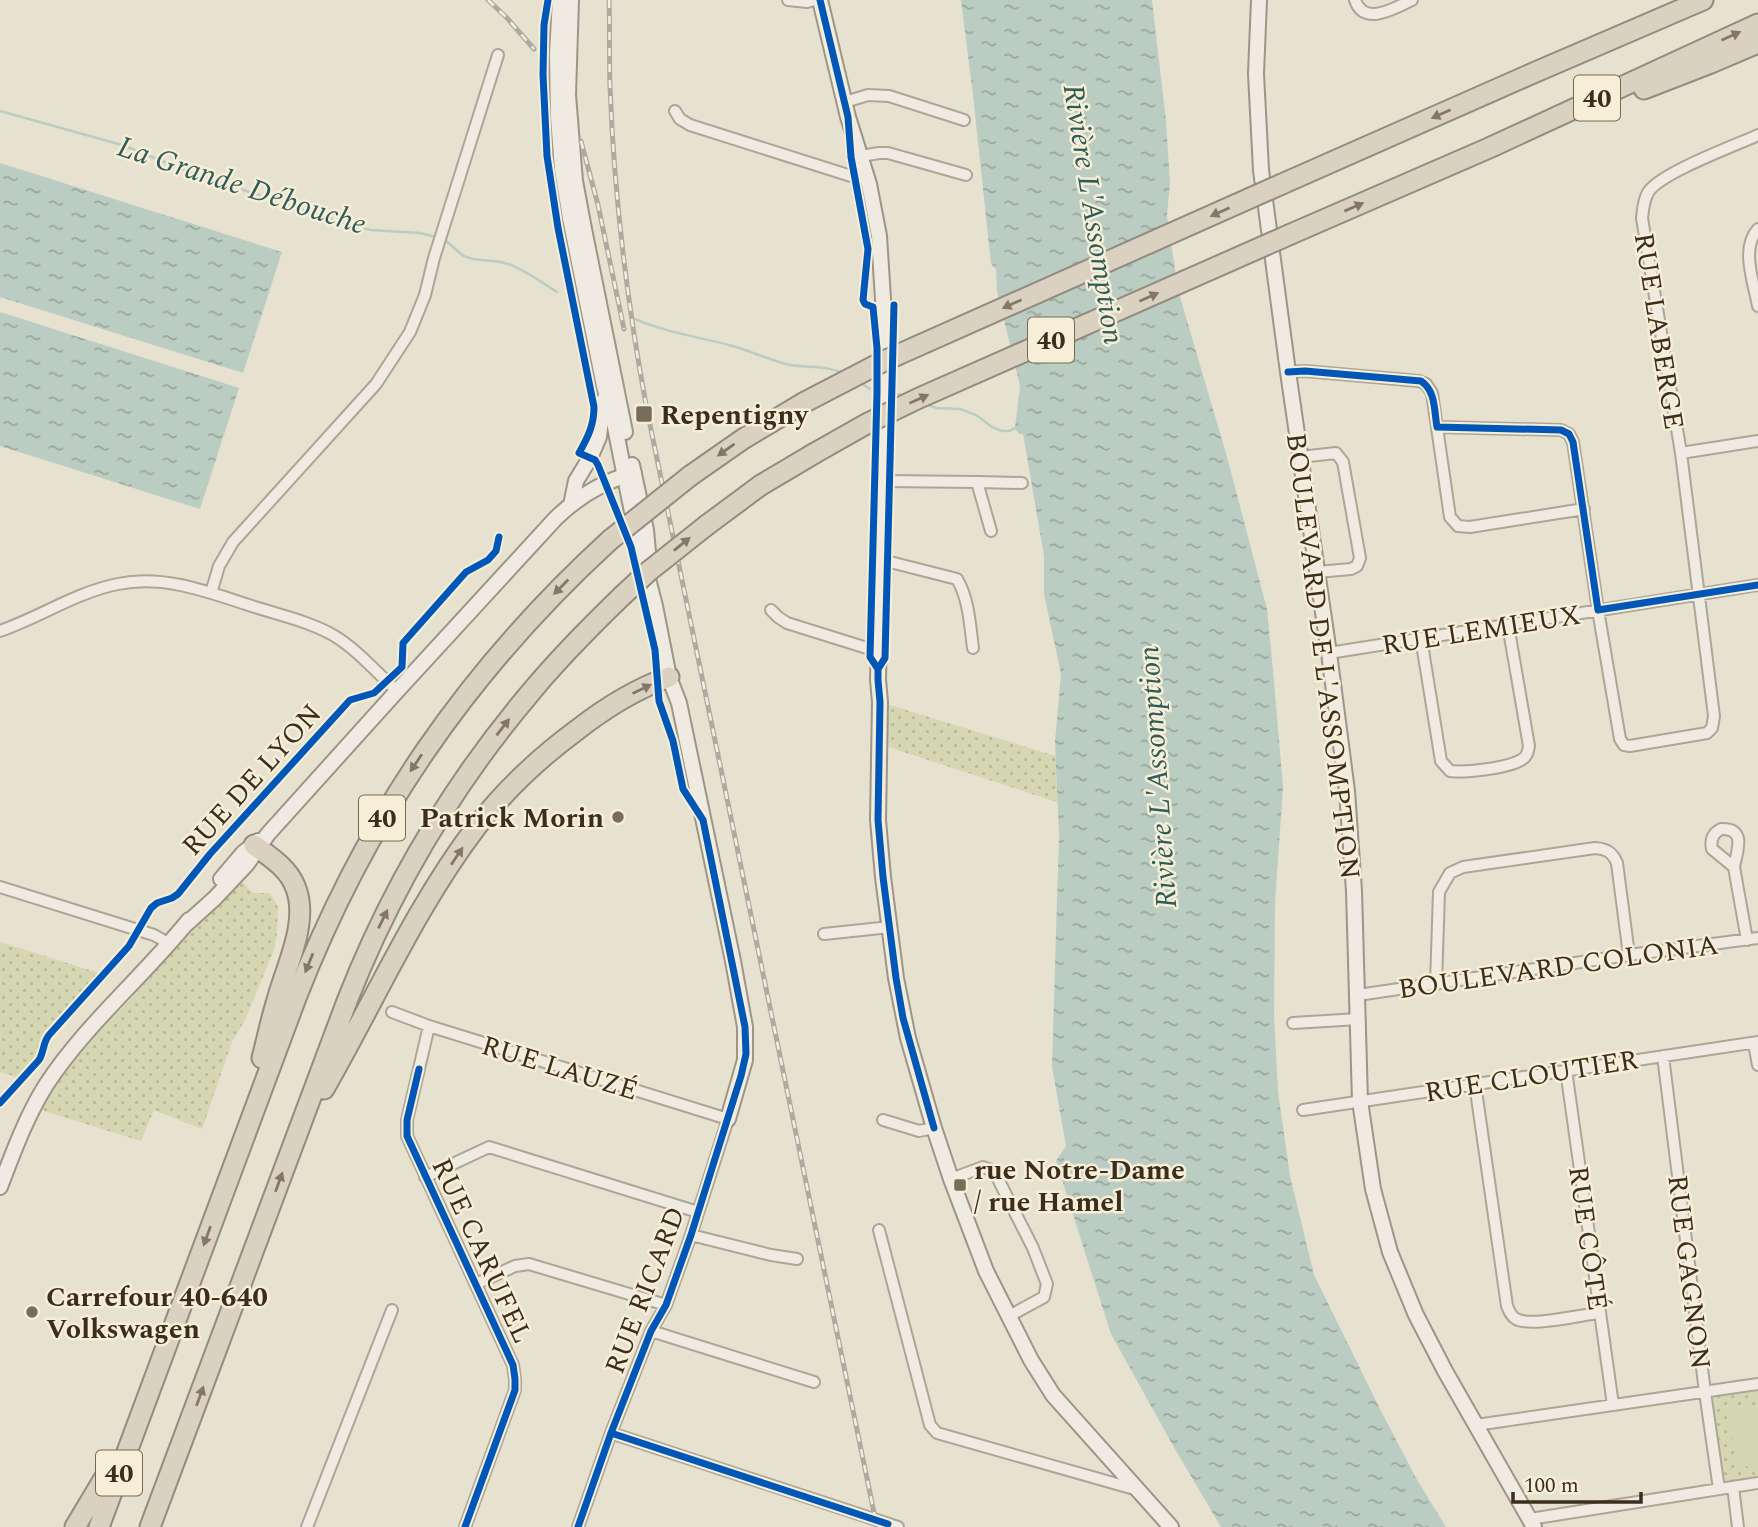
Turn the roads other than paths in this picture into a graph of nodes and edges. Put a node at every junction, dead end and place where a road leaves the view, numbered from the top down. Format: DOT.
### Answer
graph roads {
  1 [pos="560,0"];
  2 [pos="571,0"];
  3 [pos="788,0"];
  4 [pos="818,0"];
  5 [pos="1259,0"];
  6 [pos="1355,0"];
  7 [pos="1412,0"];
  8 [pos="1679,0"];
  9 [pos="1703,0"];
  10 [pos="1758,24"];
  11 [pos="1758,43"];
  12 [pos="498,55"];
  13 [pos="1531,74"];
  14 [pos="845,102"];
  15 [pos="675,111"];
  16 [pos="964,120"];
  17 [pos="1758,135"];
  18 [pos="1489,148"];
  19 [pos="861,156"];
  20 [pos="866,175"];
  21 [pos="966,175"];
  22 [pos="1757,230"];
  23 [pos="1758,306"];
  24 [pos="1288,372"];
  25 [pos="604,386"];
  26 [pos="1437,427"];
  27 [pos="1758,441"];
  28 [pos="1681,453"];
  29 [pos="1300,457"];
  30 [pos="629,474"];
  31 [pos="883,481"];
  32 [pos="977,482"];
  33 [pos="1022,483"];
  34 [pos="571,505"];
  35 [pos="1584,509"];
  36 [pos="991,531"];
  37 [pos="881,562"];
  38 [pos="1317,572"];
  39 [pos="1758,585"];
  40 [pos="211,593"];
  41 [pos="1699,595"];
  42 [pos="771,610"];
  43 [pos="1598,610"];
  44 [pos="1508,625"];
  45 [pos="0,631"];
  46 [pos="1421,638"];
  47 [pos="973,648"];
  48 [pos="878,649"];
  49 [pos="1329,653"];
  50 [pos="669,677"];
  51 [pos="397,691"];
  52 [pos="259,843"];
  53 [pos="1734,867"];
  54 [pos="0,887"];
  55 [pos="890,927"];
  56 [pos="824,934"];
  57 [pos="1752,939"];
  58 [pos="169,943"];
  59 [pos="1629,955"];
  60 [pos="1436,984"];
  61 [pos="1358,995"];
  62 [pos="392,1012"];
  63 [pos="1358,1019"];
  64 [pos="1293,1023"];
  65 [pos="429,1026"];
  66 [pos="1756,1043"];
  67 [pos="1663,1056"];
  68 [pos="1758,1065"];
  69 [pos="1566,1070"];
  70 [pos="1475,1084"];
  71 [pos="1360,1101"];
  72 [pos="1303,1110"];
  73 [pos="728,1119"];
  74 [pos="883,1120"];
  75 [pos="934,1128"];
  76 [pos="294,1142"];
  77 [pos="239,1149"];
  78 [pos="425,1177"];
  79 [pos="951,1180"];
  80 [pos="0,1187"];
  81 [pos="698,1212"];
  82 [pos="879,1230"];
  83 [pos="691,1235"];
  84 [pos="797,1259"];
  85 [pos="476,1284"];
  86 [pos="666,1305"];
  87 [pos="392,1310"];
  88 [pos="1599,1313"];
  89 [pos="1009,1316"];
  90 [pos="651,1331"];
  91 [pos="814,1382"];
  92 [pos="1758,1384"];
  93 [pos="1705,1392"];
  94 [pos="1613,1405"];
  95 [pos="139,1418"];
  96 [pos="1476,1425"];
  97 [pos="611,1433"];
  98 [pos="176,1460"];
  99 [pos="1758,1483"];
  100 [pos="1733,1487"];
  101 [pos="1719,1489"];
  102 [pos="1138,1490"];
  103 [pos="1532,1523"];
  104 [pos="75,1527"];
  105 [pos="99,1527"];
  106 [pos="150,1527"];
  107 [pos="165,1527"];
  108 [pos="307,1527"];
  109 [pos="465,1527"];
  110 [pos="578,1527"];
  111 [pos="898,1527"];
  112 [pos="1171,1527"];
  113 [pos="1738,1527"];
  1 -- 25 [label="street"];
  2 -- 30 [label="street"];
  3 -- 4 [label="street"];
  4 -- 14 [label="street"];
  5 -- 24 [label="street, BOULEVARD DE L'ASSOMPTION"];
  6 -- 7 [label="street"];
  8 -- 13 [label="highway"];
  9 -- 13 [label="highway, 40"];
  18 -- 10 [label="highway, 40, one-way"];
  11 -- 18 [label="highway"];
  12 -- 40 [label="street"];
  13 -- 77 [label="highway, 40, one-way, bridge"];
  14 -- 16 [label="street"];
  14 -- 19 [label="street"];
  15 -- 20 [label="street"];
  17 -- 28 [label="street, RUE LABERGE"];
  76 -- 18 [label="highway, 40, one-way, bridge"];
  19 -- 20 [label="street"];
  19 -- 21 [label="street"];
  20 -- 31 [label="street"];
  22 -- 23 [label="street"];
  24 -- 26 [label="street"];
  24 -- 29 [label="street, BOULEVARD DE L'ASSOMPTION"];
  25 -- 30 [label="street"];
  25 -- 34 [label="street"];
  26 -- 35 [label="street"];
  26 -- 35 [label="street"];
  27 -- 28 [label="street"];
  28 -- 41 [label="street, RUE LABERGE"];
  29 -- 38 [label="street, BOULEVARD DE L'ASSOMPTION"];
  29 -- 38 [label="street"];
  30 -- 34 [label="street, RUE DE LYON"];
  30 -- 50 [label="street, RUE RICARD"];
  31 -- 32 [label="street"];
  31 -- 37 [label="street"];
  32 -- 33 [label="street"];
  32 -- 36 [label="street"];
  34 -- 51 [label="street, RUE DE LYON"];
  35 -- 43 [label="street"];
  37 -- 47 [label="street"];
  37 -- 48 [label="street"];
  38 -- 49 [label="street, BOULEVARD DE L'ASSOMPTION"];
  39 -- 41 [label="street, RUE LEMIEUX"];
  40 -- 45 [label="street"];
  40 -- 51 [label="street"];
  41 -- 43 [label="street, RUE LEMIEUX"];
  41 -- 43 [label="street, RUE LABERGE"];
  42 -- 48 [label="street"];
  43 -- 44 [label="street, RUE LEMIEUX"];
  44 -- 46 [label="street, RUE LEMIEUX"];
  44 -- 46 [label="street"];
  46 -- 49 [label="street, RUE LEMIEUX"];
  48 -- 55 [label="street"];
  49 -- 61 [label="street, BOULEVARD DE L'ASSOMPTION"];
  50 -- 73 [label="street, RUE RICARD"];
  76 -- 50 [label="highway, one-way"];
  51 -- 52 [label="street, RUE DE LYON"];
  52 -- 58 [label="street, RUE DE LYON"];
  52 -- 77 [label="highway"];
  53 -- 57 [label="street"];
  54 -- 58 [label="street"];
  55 -- 56 [label="street"];
  55 -- 75 [label="street"];
  57 -- 59 [label="street, BOULEVARD COLONIA"];
  58 -- 80 [label="street, RUE DE LYON"];
  59 -- 60 [label="street, BOULEVARD COLONIA"];
  59 -- 60 [label="street"];
  60 -- 61 [label="street, BOULEVARD COLONIA"];
  61 -- 63 [label="street, BOULEVARD DE L'ASSOMPTION"];
  62 -- 65 [label="street, RUE LAUZÉ"];
  63 -- 64 [label="street"];
  63 -- 71 [label="street, BOULEVARD DE L'ASSOMPTION"];
  65 -- 73 [label="street, RUE LAUZÉ"];
  65 -- 78 [label="street, RUE CARUFEL"];
  66 -- 67 [label="street, RUE CLOUTIER"];
  66 -- 68 [label="street"];
  67 -- 69 [label="street, RUE CLOUTIER"];
  67 -- 93 [label="street, RUE GAGNON"];
  69 -- 70 [label="street, RUE CLOUTIER"];
  69 -- 88 [label="street, RUE CÔTÉ"];
  70 -- 71 [label="street, RUE CLOUTIER"];
  70 -- 88 [label="street"];
  71 -- 72 [label="street, RUE CLOUTIER"];
  71 -- 96 [label="street, BOULEVARD DE L'ASSOMPTION"];
  73 -- 81 [label="street, RUE RICARD"];
  74 -- 75 [label="street"];
  75 -- 79 [label="street"];
  98 -- 76 [label="highway, 40, one-way"];
  77 -- 95 [label="highway, 40, one-way"];
  78 -- 81 [label="street"];
  78 -- 85 [label="street, RUE CARUFEL"];
  79 -- 89 [label="street"];
  79 -- 89 [label="street"];
  81 -- 83 [label="street, RUE RICARD"];
  82 -- 102 [label="street"];
  83 -- 84 [label="street"];
  83 -- 86 [label="street, RUE RICARD"];
  85 -- 86 [label="street"];
  85 -- 109 [label="street, RUE CARUFEL"];
  86 -- 90 [label="street, RUE RICARD"];
  87 -- 108 [label="street"];
  88 -- 94 [label="street, RUE CÔTÉ"];
  89 -- 102 [label="street"];
  90 -- 91 [label="street"];
  90 -- 97 [label="street, RUE RICARD"];
  92 -- 93 [label="street"];
  93 -- 94 [label="street"];
  93 -- 101 [label="street, RUE GAGNON"];
  94 -- 96 [label="street"];
  95 -- 104 [label="highway"];
  95 -- 105 [label="highway, 40"];
  96 -- 103 [label="street, BOULEVARD DE L'ASSOMPTION"];
  97 -- 110 [label="street, RUE RICARD"];
  97 -- 111 [label="street"];
  98 -- 106 [label="highway, 40"];
  98 -- 107 [label="highway"];
  99 -- 100 [label="street"];
  100 -- 101 [label="street"];
  100 -- 113 [label="street"];
  101 -- 103 [label="street"];
  102 -- 112 [label="street"];
}
